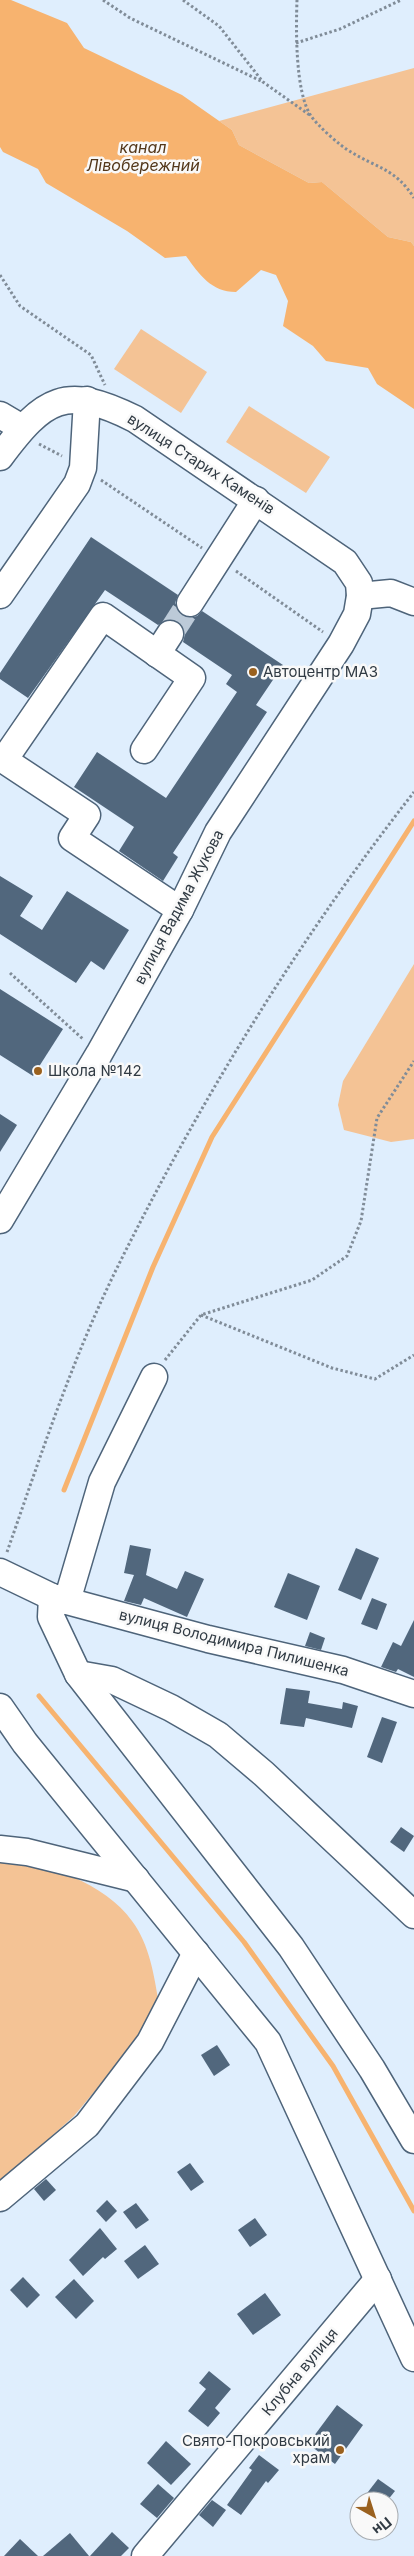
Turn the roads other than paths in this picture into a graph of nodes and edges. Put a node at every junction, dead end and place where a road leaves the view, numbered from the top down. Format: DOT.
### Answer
graph roads {
  1 [pos="87,400"];
  2 [pos="13,425"];
  3 [pos="0,457"];
  4 [pos="256,500"];
  5 [pos="0,595"];
  6 [pos="360,596"];
  7 [pos="414,602"];
  8 [pos="190,603"];
  9 [pos="144,750"];
  10 [pos="2,759"];
  11 [pos="180,910"];
  12 [pos="0,1220"];
  13 [pos="154,1377"];
  14 [pos="0,1572"];
  15 [pos="59,1599"];
  16 [pos="78,1674"];
  17 [pos="414,1694"];
  18 [pos="0,1708"];
  19 [pos="0,1849"];
  20 [pos="136,1880"];
  21 [pos="414,1915"];
  22 [pos="196,1953"];
  23 [pos="414,2140"];
  24 [pos="0,2198"];
  25 [pos="378,2279"];
  26 [pos="414,2358"];
  27 [pos="144,2556"];
  1 -- 2 [label="street, вулиця Старих Каменів"];
  1 -- 4 [label="street, вулиця Старих Каменів"];
  1 -- 5 [label="street"];
  2 -- 3 [label="street, вулиця Старих Каменів"];
  4 -- 6 [label="street, вулиця Старих Каменів"];
  4 -- 8 [label="street"];
  6 -- 7 [label="street"];
  6 -- 11 [label="street, вулиця Вадима Жукова"];
  9 -- 10 [label="street"];
  10 -- 11 [label="street"];
  11 -- 12 [label="street, вулиця Вадима Жукова"];
  13 -- 15 [label="street"];
  14 -- 15 [label="street, вулиця Володимира Пилишенка"];
  15 -- 16 [label="street"];
  15 -- 17 [label="street, вулиця Володимира Пилишенка"];
  16 -- 21 [label="street"];
  16 -- 23 [label="street"];
  18 -- 20 [label="street"];
  19 -- 20 [label="street"];
  20 -- 22 [label="street"];
  22 -- 24 [label="street"];
  22 -- 25 [label="street"];
  25 -- 26 [label="street"];
  25 -- 27 [label="street, Клубна вулиця"];
}
